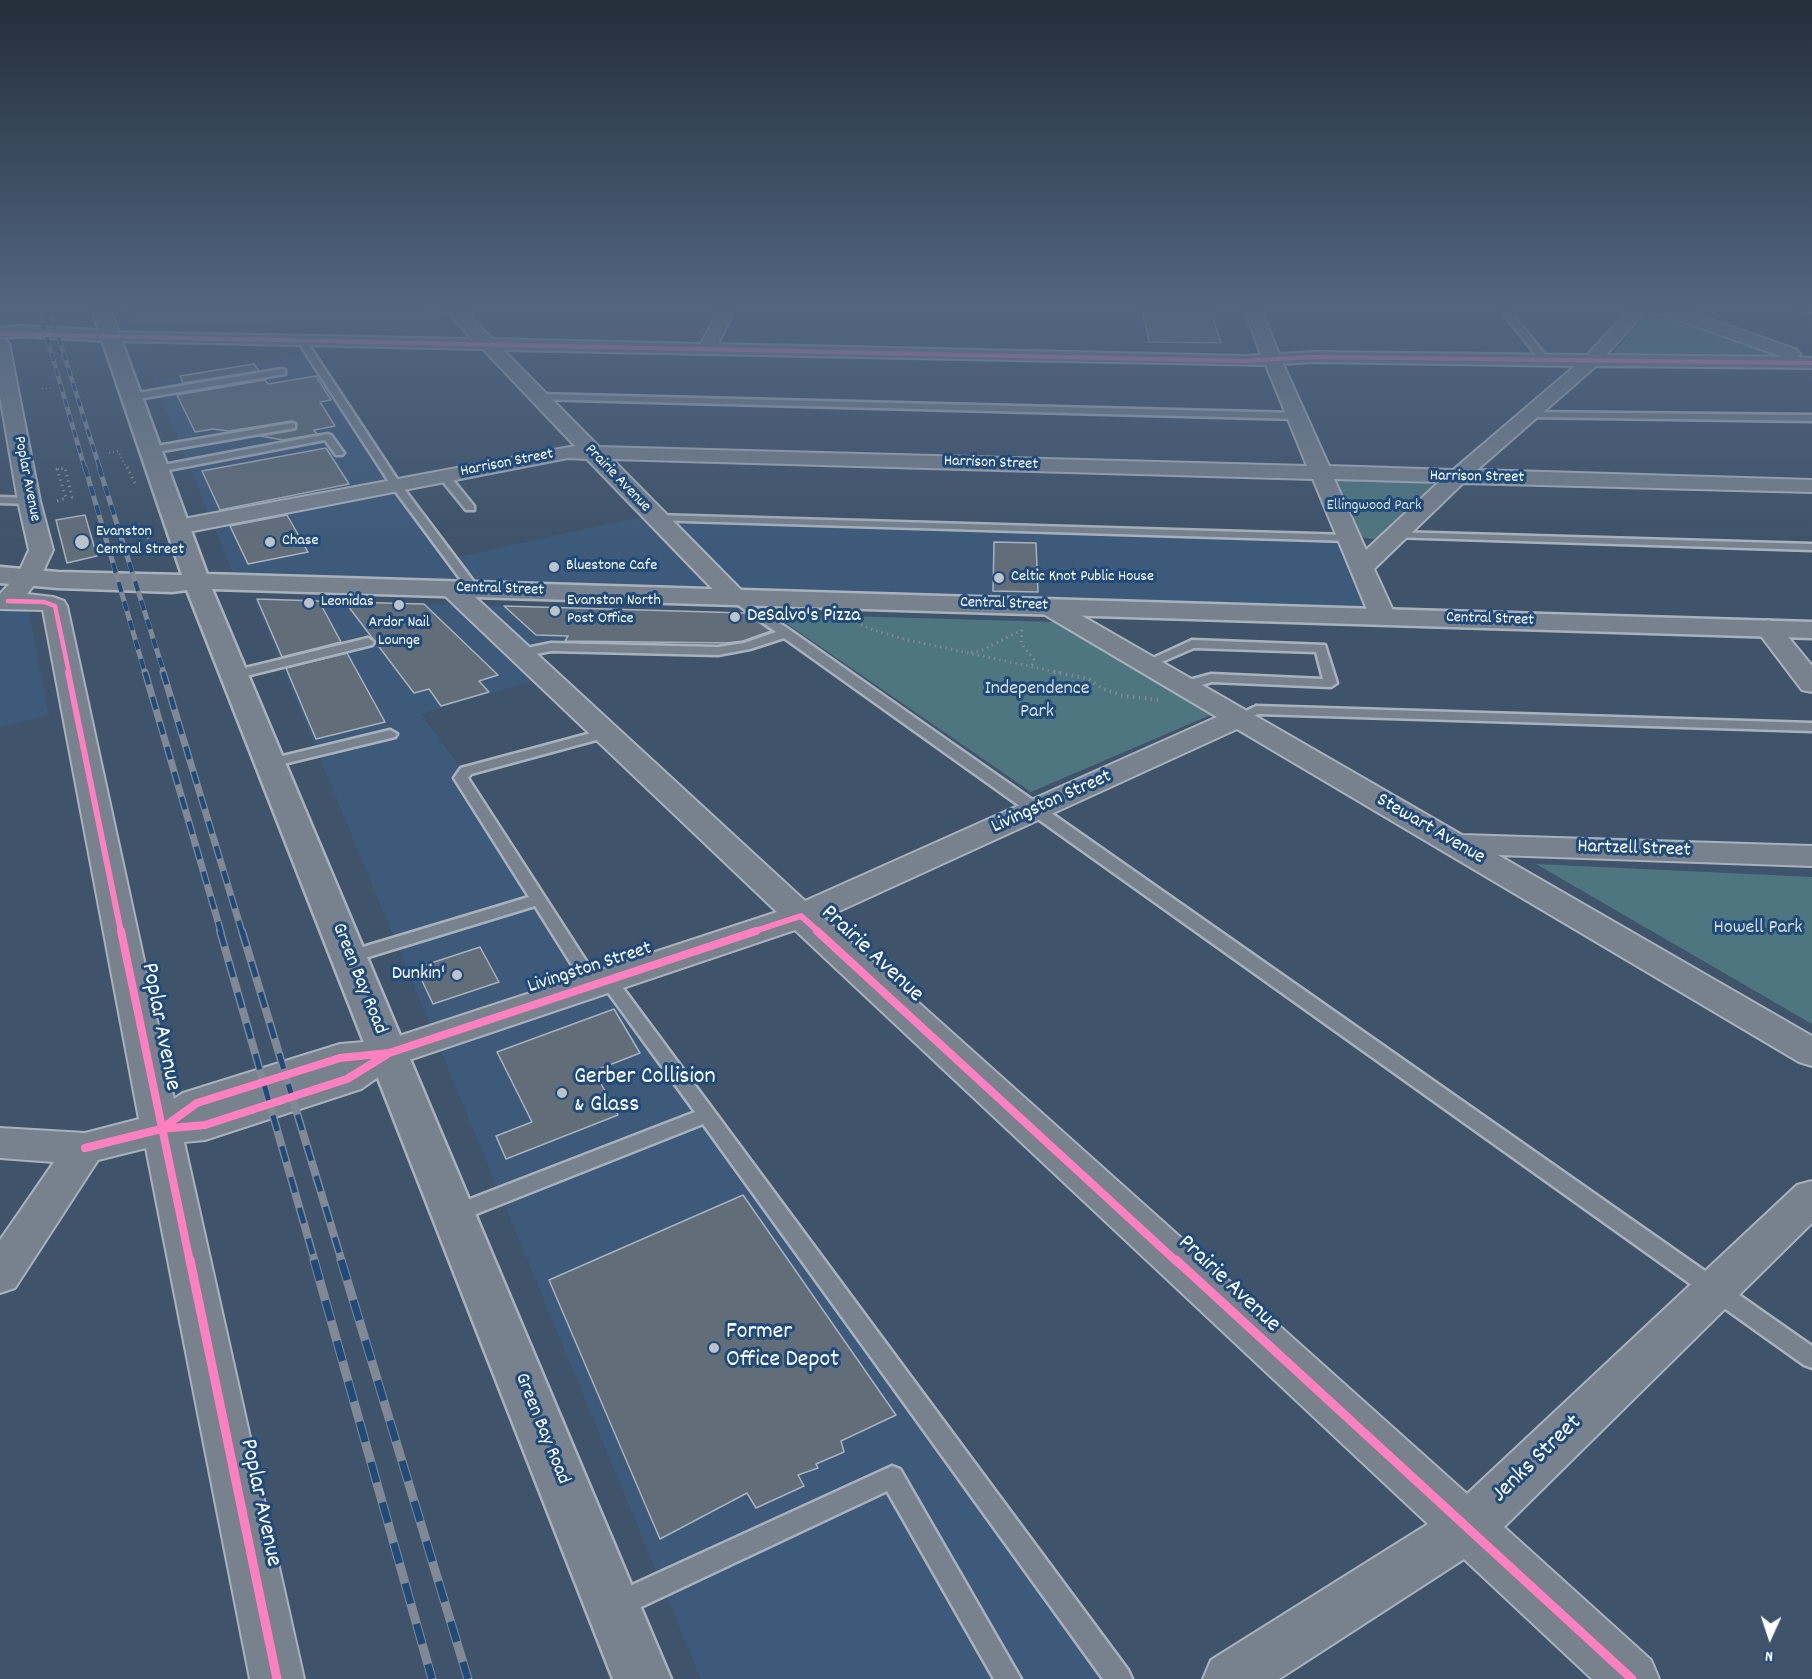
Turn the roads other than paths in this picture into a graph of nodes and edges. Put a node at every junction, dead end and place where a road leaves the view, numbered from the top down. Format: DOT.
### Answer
graph roads {
  1 [pos="4,385"];
  2 [pos="128,385"];
  3 [pos="202,385"];
  4 [pos="331,385"];
  5 [pos="527,385"];
  6 [pos="1284,385"];
  7 [pos="1563,385"];
  8 [pos="132,397"];
  9 [pos="538,397"];
  10 [pos="1529,415"];
  11 [pos="1297,416"];
  12 [pos="1812,418"];
  13 [pos="292,426"];
  14 [pos="9,438"];
  15 [pos="591,452"];
  16 [pos="339,453"];
  17 [pos="154,460"];
  18 [pos="1322,474"];
  19 [pos="444,476"];
  20 [pos="1457,477"];
  21 [pos="397,486"];
  22 [pos="1812,486"];
  23 [pos="0,500"];
  24 [pos="29,501"];
  25 [pos="470,508"];
  26 [pos="655,518"];
  27 [pos="178,527"];
  28 [pos="1395,535"];
  29 [pos="1350,538"];
  30 [pos="1812,547"];
  31 [pos="1363,566"];
  32 [pos="196,581"];
  33 [pos="463,589"];
  34 [pos="9,590"];
  35 [pos="734,597"];
  36 [pos="1038,616"];
  37 [pos="1383,617"];
  38 [pos="1768,628"];
  39 [pos="1812,630"];
  40 [pos="786,633"];
  41 [pos="368,642"];
  42 [pos="520,653"];
  43 [pos="1146,664"];
  44 [pos="234,675"];
  45 [pos="1812,684"];
  46 [pos="1174,693"];
  47 [pos="1239,718"];
  48 [pos="1812,727"];
  49 [pos="606,733"];
  50 [pos="390,734"];
  51 [pos="271,764"];
  52 [pos="1037,809"];
  53 [pos="1455,844"];
  54 [pos="1812,856"];
  55 [pos="538,900"];
  56 [pos="801,916"];
  57 [pos="349,957"];
  58 [pos="601,983"];
  59 [pos="389,1053"];
  60 [pos="1812,1053"];
  61 [pos="707,1115"];
  62 [pos="161,1129"];
  63 [pos="0,1143"];
  64 [pos="85,1148"];
  65 [pos="1812,1197"];
  66 [pos="454,1214"];
  67 [pos="0,1275"];
  68 [pos="1715,1288"];
  69 [pos="1812,1358"];
  70 [pos="1467,1529"];
  71 [pos="613,1607"];
  72 [pos="277,1679"];
  73 [pos="642,1679"];
  74 [pos="1008,1679"];
  75 [pos="1119,1679"];
  76 [pos="1230,1679"];
  77 [pos="1632,1679"];
  1 -- 14 [label="street, Poplar Avenue"];
  2 -- 8 [label="main road, Green Bay Road"];
  3 -- 8 [label="lane"];
  4 -- 21 [label="lane"];
  5 -- 9 [label="street, Prairie Avenue"];
  6 -- 11 [label="street"];
  7 -- 10 [label="street"];
  8 -- 17 [label="main road, Green Bay Road"];
  9 -- 11 [label="lane"];
  9 -- 15 [label="street, Prairie Avenue"];
  10 -- 12 [label="lane"];
  10 -- 20 [label="street"];
  11 -- 18 [label="street"];
  13 -- 17 [label="lane"];
  14 -- 24 [label="street, Poplar Avenue"];
  15 -- 18 [label="street, Harrison Street"];
  15 -- 19 [label="street, Harrison Street"];
  15 -- 26 [label="street, Prairie Avenue"];
  16 -- 17 [label="lane"];
  17 -- 27 [label="main road, Green Bay Road"];
  18 -- 20 [label="street, Harrison Street"];
  18 -- 29 [label="street"];
  19 -- 21 [label="street, Harrison Street"];
  19 -- 25 [label="lane"];
  20 -- 22 [label="street, Harrison Street"];
  20 -- 28 [label="street"];
  21 -- 27 [label="street, Harrison Street"];
  21 -- 33 [label="lane"];
  23 -- 24 [label="lane"];
  24 -- 34 [label="street, Poplar Avenue"];
  26 -- 29 [label="lane"];
  26 -- 35 [label="street, Prairie Avenue"];
  27 -- 32 [label="main road, Green Bay Road"];
  28 -- 30 [label="lane"];
  28 -- 31 [label="street"];
  29 -- 31 [label="street"];
  31 -- 37 [label="street"];
  32 -- 33 [label="main road, Central Street"];
  32 -- 34 [label="main road, Central Street"];
  32 -- 44 [label="main road, Green Bay Road"];
  33 -- 35 [label="main road, Central Street"];
  33 -- 42 [label="street, Prairie Avenue"];
  34 -- 62 [label="street, Poplar Avenue"];
  35 -- 36 [label="main road, Central Street"];
  35 -- 40 [label="lane"];
  36 -- 37 [label="main road, Central Street"];
  36 -- 43 [label="street, Stewart Avenue"];
  37 -- 38 [label="main road, Central Street"];
  38 -- 39 [label="main road, Central Street"];
  38 -- 45 [label="street"];
  40 -- 42 [label="lane"];
  40 -- 52 [label="lane"];
  41 -- 44 [label="lane"];
  42 -- 49 [label="street, Prairie Avenue"];
  43 -- 46 [label="street, Stewart Avenue"];
  43 -- 46 [label="lane"];
  44 -- 51 [label="main road, Green Bay Road"];
  46 -- 47 [label="street, Stewart Avenue"];
  47 -- 48 [label="lane"];
  47 -- 52 [label="street, Livingston Street"];
  47 -- 53 [label="street, Stewart Avenue"];
  49 -- 55 [label="lane"];
  49 -- 56 [label="street, Prairie Avenue"];
  50 -- 51 [label="lane"];
  51 -- 57 [label="main road, Green Bay Road"];
  52 -- 56 [label="street, Livingston Street"];
  52 -- 68 [label="lane"];
  53 -- 54 [label="street, Hartzell Street"];
  53 -- 60 [label="street, Stewart Avenue"];
  55 -- 57 [label="lane"];
  55 -- 58 [label="lane"];
  56 -- 58 [label="street, Livingston Street"];
  56 -- 70 [label="street, Prairie Avenue"];
  57 -- 59 [label="main road, Green Bay Road"];
  58 -- 59 [label="street, Livingston Street"];
  58 -- 61 [label="lane"];
  59 -- 62 [label="street, Livingston Street"];
  59 -- 66 [label="main road, Green Bay Road"];
  61 -- 66 [label="lane"];
  61 -- 75 [label="lane"];
  62 -- 64 [label="street, Livingston Street"];
  62 -- 72 [label="street, Poplar Avenue"];
  63 -- 64 [label="street, Livingston Street"];
  64 -- 67 [label="street"];
  65 -- 68 [label="street, Jenks Street"];
  66 -- 71 [label="main road, Green Bay Road"];
  68 -- 69 [label="lane"];
  68 -- 70 [label="street, Jenks Street"];
  70 -- 76 [label="street, Jenks Street"];
  70 -- 77 [label="street, Prairie Avenue"];
  71 -- 73 [label="main road, Green Bay Road"];
  71 -- 74 [label="lane"];
}
